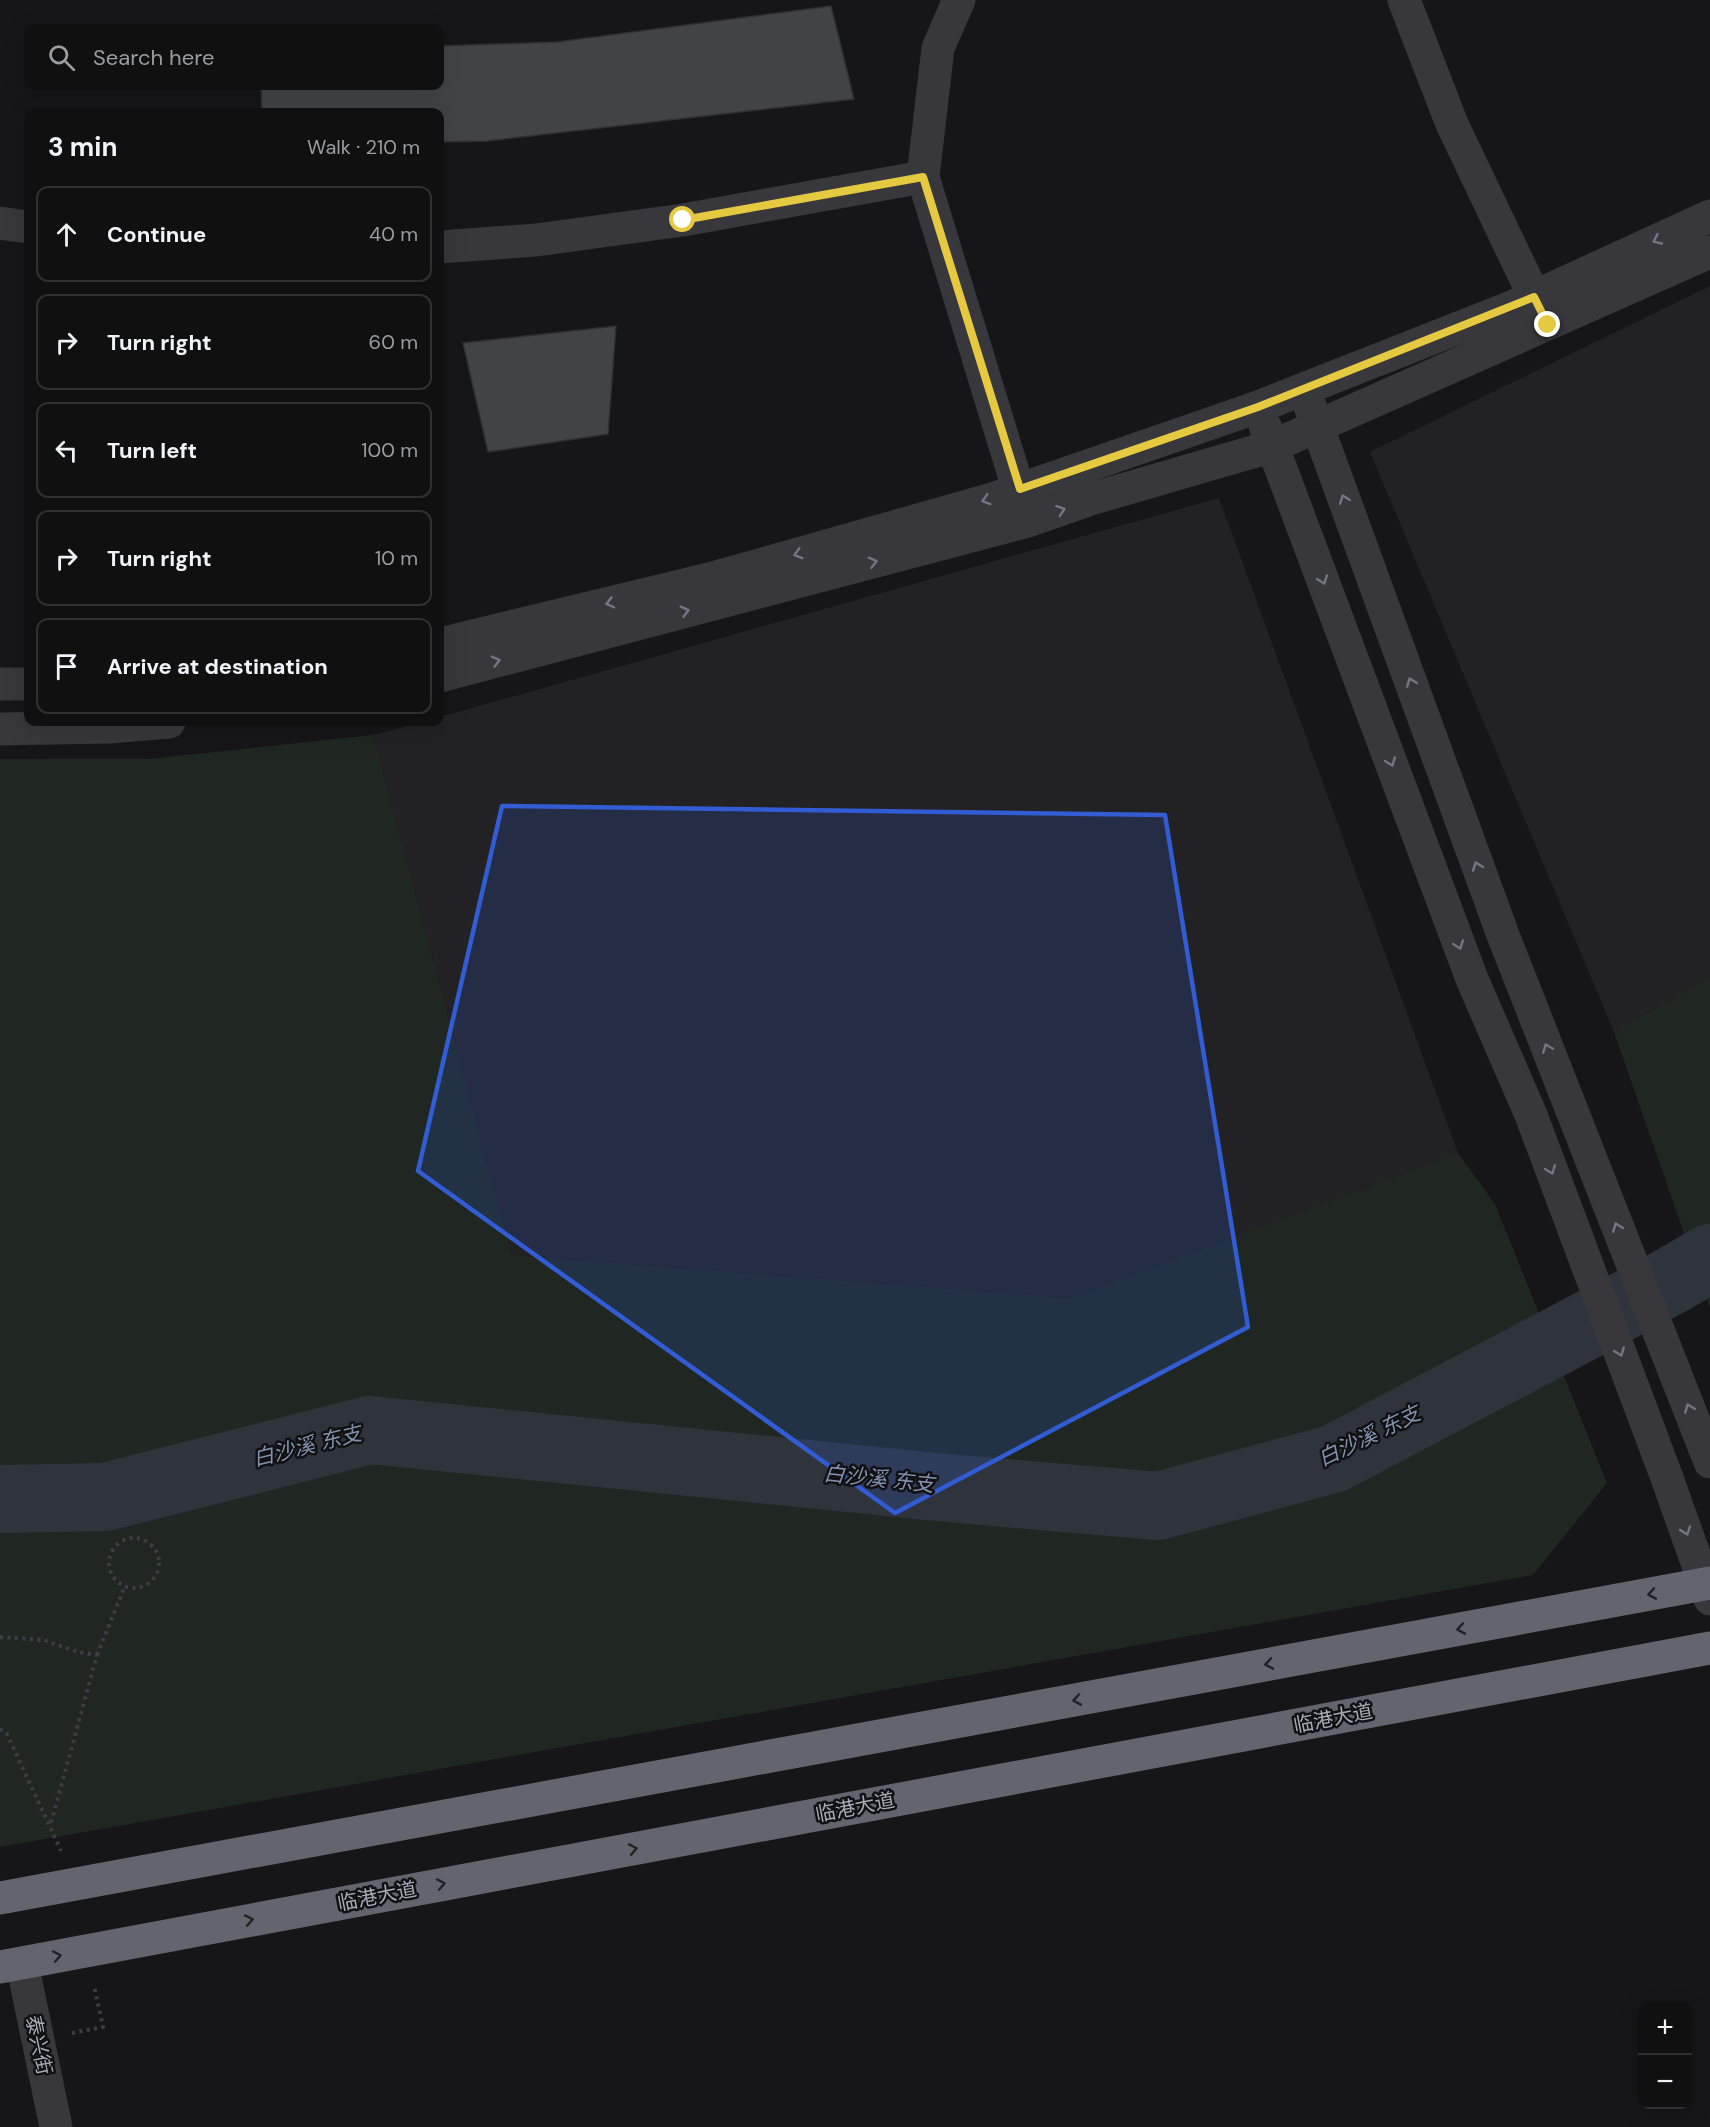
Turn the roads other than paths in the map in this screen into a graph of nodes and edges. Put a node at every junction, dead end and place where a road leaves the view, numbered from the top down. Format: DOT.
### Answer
graph roads {
  1 [pos="959,0"];
  2 [pos="1404,0"];
  3 [pos="923,177"];
  4 [pos="1710,216"];
  5 [pos="0,223"];
  6 [pos="24,226"];
  7 [pos="444,247"];
  8 [pos="1710,252"];
  9 [pos="1541,311"];
  10 [pos="1304,387"];
  11 [pos="1258,407"];
  12 [pos="1317,426"];
  13 [pos="1273,446"];
  14 [pos="1020,489"];
  15 [pos="1028,521"];
  16 [pos="444,643"];
  17 [pos="444,675"];
  18 [pos="0,684"];
  19 [pos="24,684"];
  20 [pos="121,726"];
  21 [pos="0,729"];
  22 [pos="1710,1462"];
  23 [pos="1708,1589"];
  24 [pos="1710,1648"];
  25 [pos="0,1898"];
  26 [pos="11,1965"];
  27 [pos="56,2127"];
  1 -- 3 [label="street"];
  2 -- 9 [label="street"];
  3 -- 7 [label="street"];
  3 -- 14 [label="street"];
  4 -- 9 [label="street, one-way"];
  5 -- 6 [label="street"];
  8 -- 9 [label="street"];
  9 -- 10 [label="street"];
  9 -- 12 [label="street"];
  10 -- 11 [label="street"];
  10 -- 12 [label="street"];
  11 -- 13 [label="street"];
  11 -- 14 [label="street"];
  12 -- 13 [label="street"];
  22 -- 12 [label="street, one-way"];
  15 -- 13 [label="street, one-way"];
  13 -- 23 [label="street, one-way"];
  14 -- 15 [label="street"];
  14 -- 16 [label="street, one-way"];
  17 -- 15 [label="street, one-way"];
  18 -- 19 [label="street"];
  20 -- 21 [label="street"];
  23 -- 25 [label="highway, one-way"];
  26 -- 24 [label="highway, 临港大道, one-way"];
  26 -- 27 [label="street, 泰兴街"];
}
